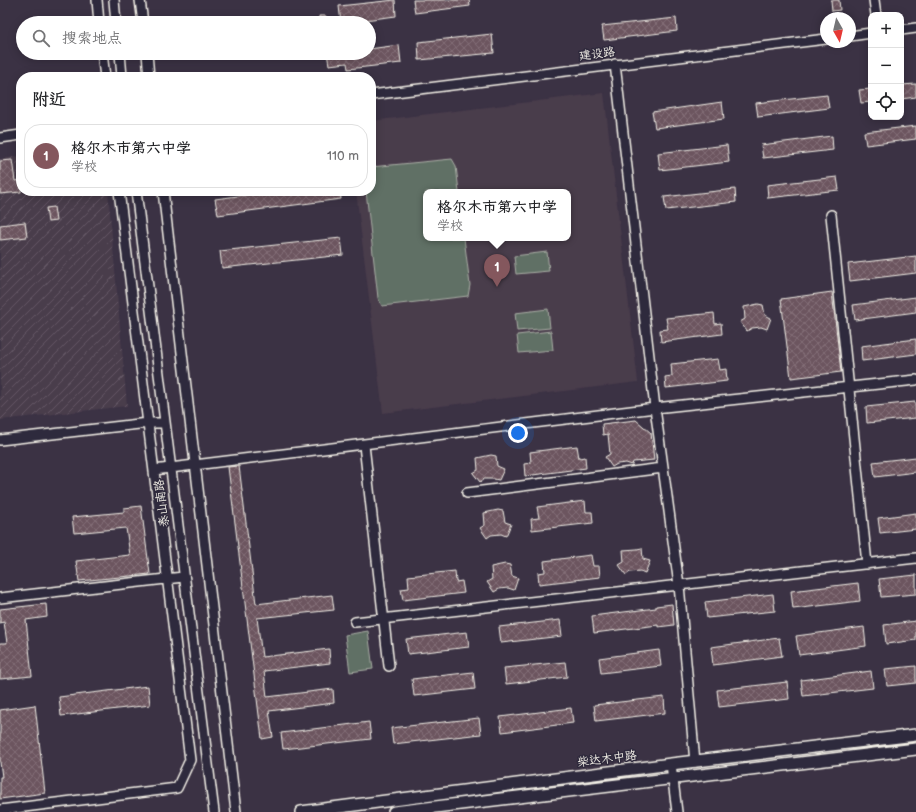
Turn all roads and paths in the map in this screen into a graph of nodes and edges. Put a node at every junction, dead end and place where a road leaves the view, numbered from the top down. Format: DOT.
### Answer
graph roads {
  1 [pos="96,0"];
  2 [pos="114,0"];
  3 [pos="140,0"];
  4 [pos="876,0"];
  5 [pos="876,12"];
  6 [pos="98,16"];
  7 [pos="115,16"];
  8 [pos="142,16"];
  9 [pos="916,28"];
  10 [pos="904,30"];
  11 [pos="868,33"];
  12 [pos="856,35"];
  13 [pos="820,40"];
  14 [pos="103,60"];
  15 [pos="121,60"];
  16 [pos="148,60"];
  17 [pos="615,64"];
  18 [pos="104,72"];
  19 [pos="122,72"];
  20 [pos="149,72"];
  21 [pos="376,94"];
  22 [pos="16,136"];
  23 [pos="0,138"];
  24 [pos="120,196"];
  25 [pos="137,196"];
  26 [pos="164,196"];
  27 [pos="831,215"];
  28 [pos="916,380"];
  29 [pos="849,388"];
  30 [pos="655,408"];
  31 [pos="148,422"];
  32 [pos="165,423"];
  33 [pos="0,440"];
  34 [pos="364,445"];
  35 [pos="195,465"];
  36 [pos="170,468"];
  37 [pos="663,468"];
  38 [pos="154,470"];
  39 [pos="467,493"];
  40 [pos="916,558"];
  41 [pos="867,564"];
  42 [pos="183,577"];
  43 [pos="168,579"];
  44 [pos="679,585"];
  45 [pos="0,598"];
  46 [pos="384,619"];
  47 [pos="355,622"];
  48 [pos="389,666"];
  49 [pos="916,735"];
  50 [pos="916,749"];
  51 [pos="695,762"];
  52 [pos="671,764"];
  53 [pos="673,778"];
  54 [pos="0,810"];
  55 [pos="214,812"];
  56 [pos="236,812"];
  57 [pos="301,812"];
  58 [pos="394,812"];
  59 [pos="677,812"];
  1 -- 6 [label="street"];
  2 -- 7 [label="street"];
  3 -- 8 [label="street"];
  4 -- 5 [label="street"];
  9 -- 10 [label="street"];
  11 -- 12 [label="street"];
  13 -- 17 [label="street, 建设路"];
  14 -- 18 [label="street"];
  15 -- 19 [label="street"];
  16 -- 20 [label="street"];
  17 -- 21 [label="street, 建设路"];
  17 -- 30 [label="street"];
  22 -- 23 [label="street"];
  24 -- 31 [label="street"];
  25 -- 32 [label="street, 泰山南路"];
  26 -- 35 [label="street"];
  27 -- 29 [label="street"];
  28 -- 29 [label="street"];
  29 -- 30 [label="street"];
  29 -- 41 [label="street"];
  30 -- 34 [label="street"];
  30 -- 37 [label="street"];
  31 -- 32 [label="street"];
  31 -- 33 [label="street"];
  31 -- 38 [label="street"];
  32 -- 36 [label="street, 泰山南路"];
  34 -- 35 [label="street"];
  34 -- 46 [label="street"];
  35 -- 36 [label="street"];
  35 -- 56 [label="street"];
  36 -- 38 [label="street"];
  36 -- 42 [label="street, 泰山南路"];
  37 -- 39 [label="street"];
  37 -- 44 [label="street"];
  38 -- 43 [label="street"];
  40 -- 41 [label="street"];
  41 -- 44 [label="street"];
  42 -- 43 [label="street"];
  42 -- 55 [label="street, 泰山南路"];
  43 -- 45 [label="street"];
  43 -- 54 [label="street"];
  44 -- 46 [label="street"];
  44 -- 51 [label="street"];
  46 -- 47 [label="street"];
  46 -- 48 [label="street"];
  49 -- 51 [label="main road, 柴达木中路"];
  50 -- 53 [label="main road"];
  51 -- 52 [label="main road, 柴达木中路"];
  52 -- 53 [label="street"];
  52 -- 57 [label="main road, 柴达木中路"];
  53 -- 58 [label="main road"];
  53 -- 59 [label="street"];
}
